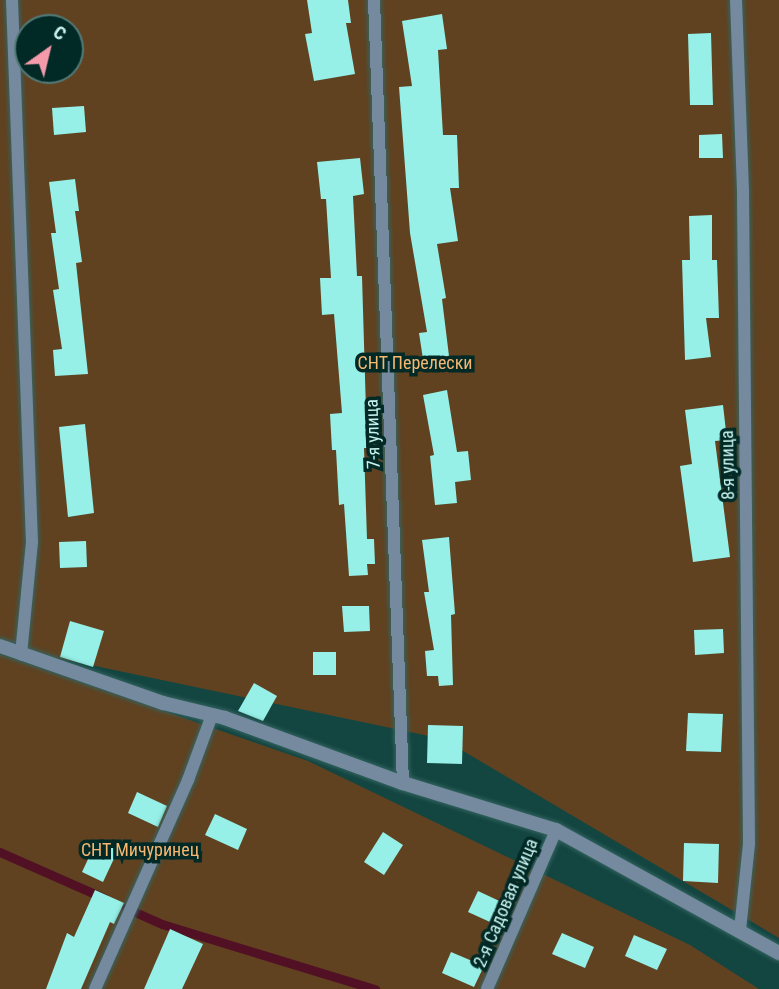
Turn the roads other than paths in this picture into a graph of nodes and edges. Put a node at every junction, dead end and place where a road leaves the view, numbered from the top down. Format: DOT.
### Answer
graph roads {
  1 [pos="12,0"];
  2 [pos="374,0"];
  3 [pos="736,0"];
  4 [pos="0,646"];
  5 [pos="21,654"];
  6 [pos="212,715"];
  7 [pos="403,783"];
  8 [pos="556,830"];
  9 [pos="740,929"];
  10 [pos="779,953"];
  11 [pos="95,989"];
  12 [pos="487,989"];
  1 -- 5 [label="lane"];
  2 -- 7 [label="lane, 7-я улица"];
  3 -- 9 [label="lane, 8-я улица"];
  4 -- 5 [label="street"];
  5 -- 6 [label="street"];
  6 -- 7 [label="street"];
  6 -- 11 [label="lane"];
  7 -- 8 [label="street"];
  8 -- 9 [label="street"];
  8 -- 12 [label="lane, 2-я Садовая улица"];
  9 -- 10 [label="street"];
}
